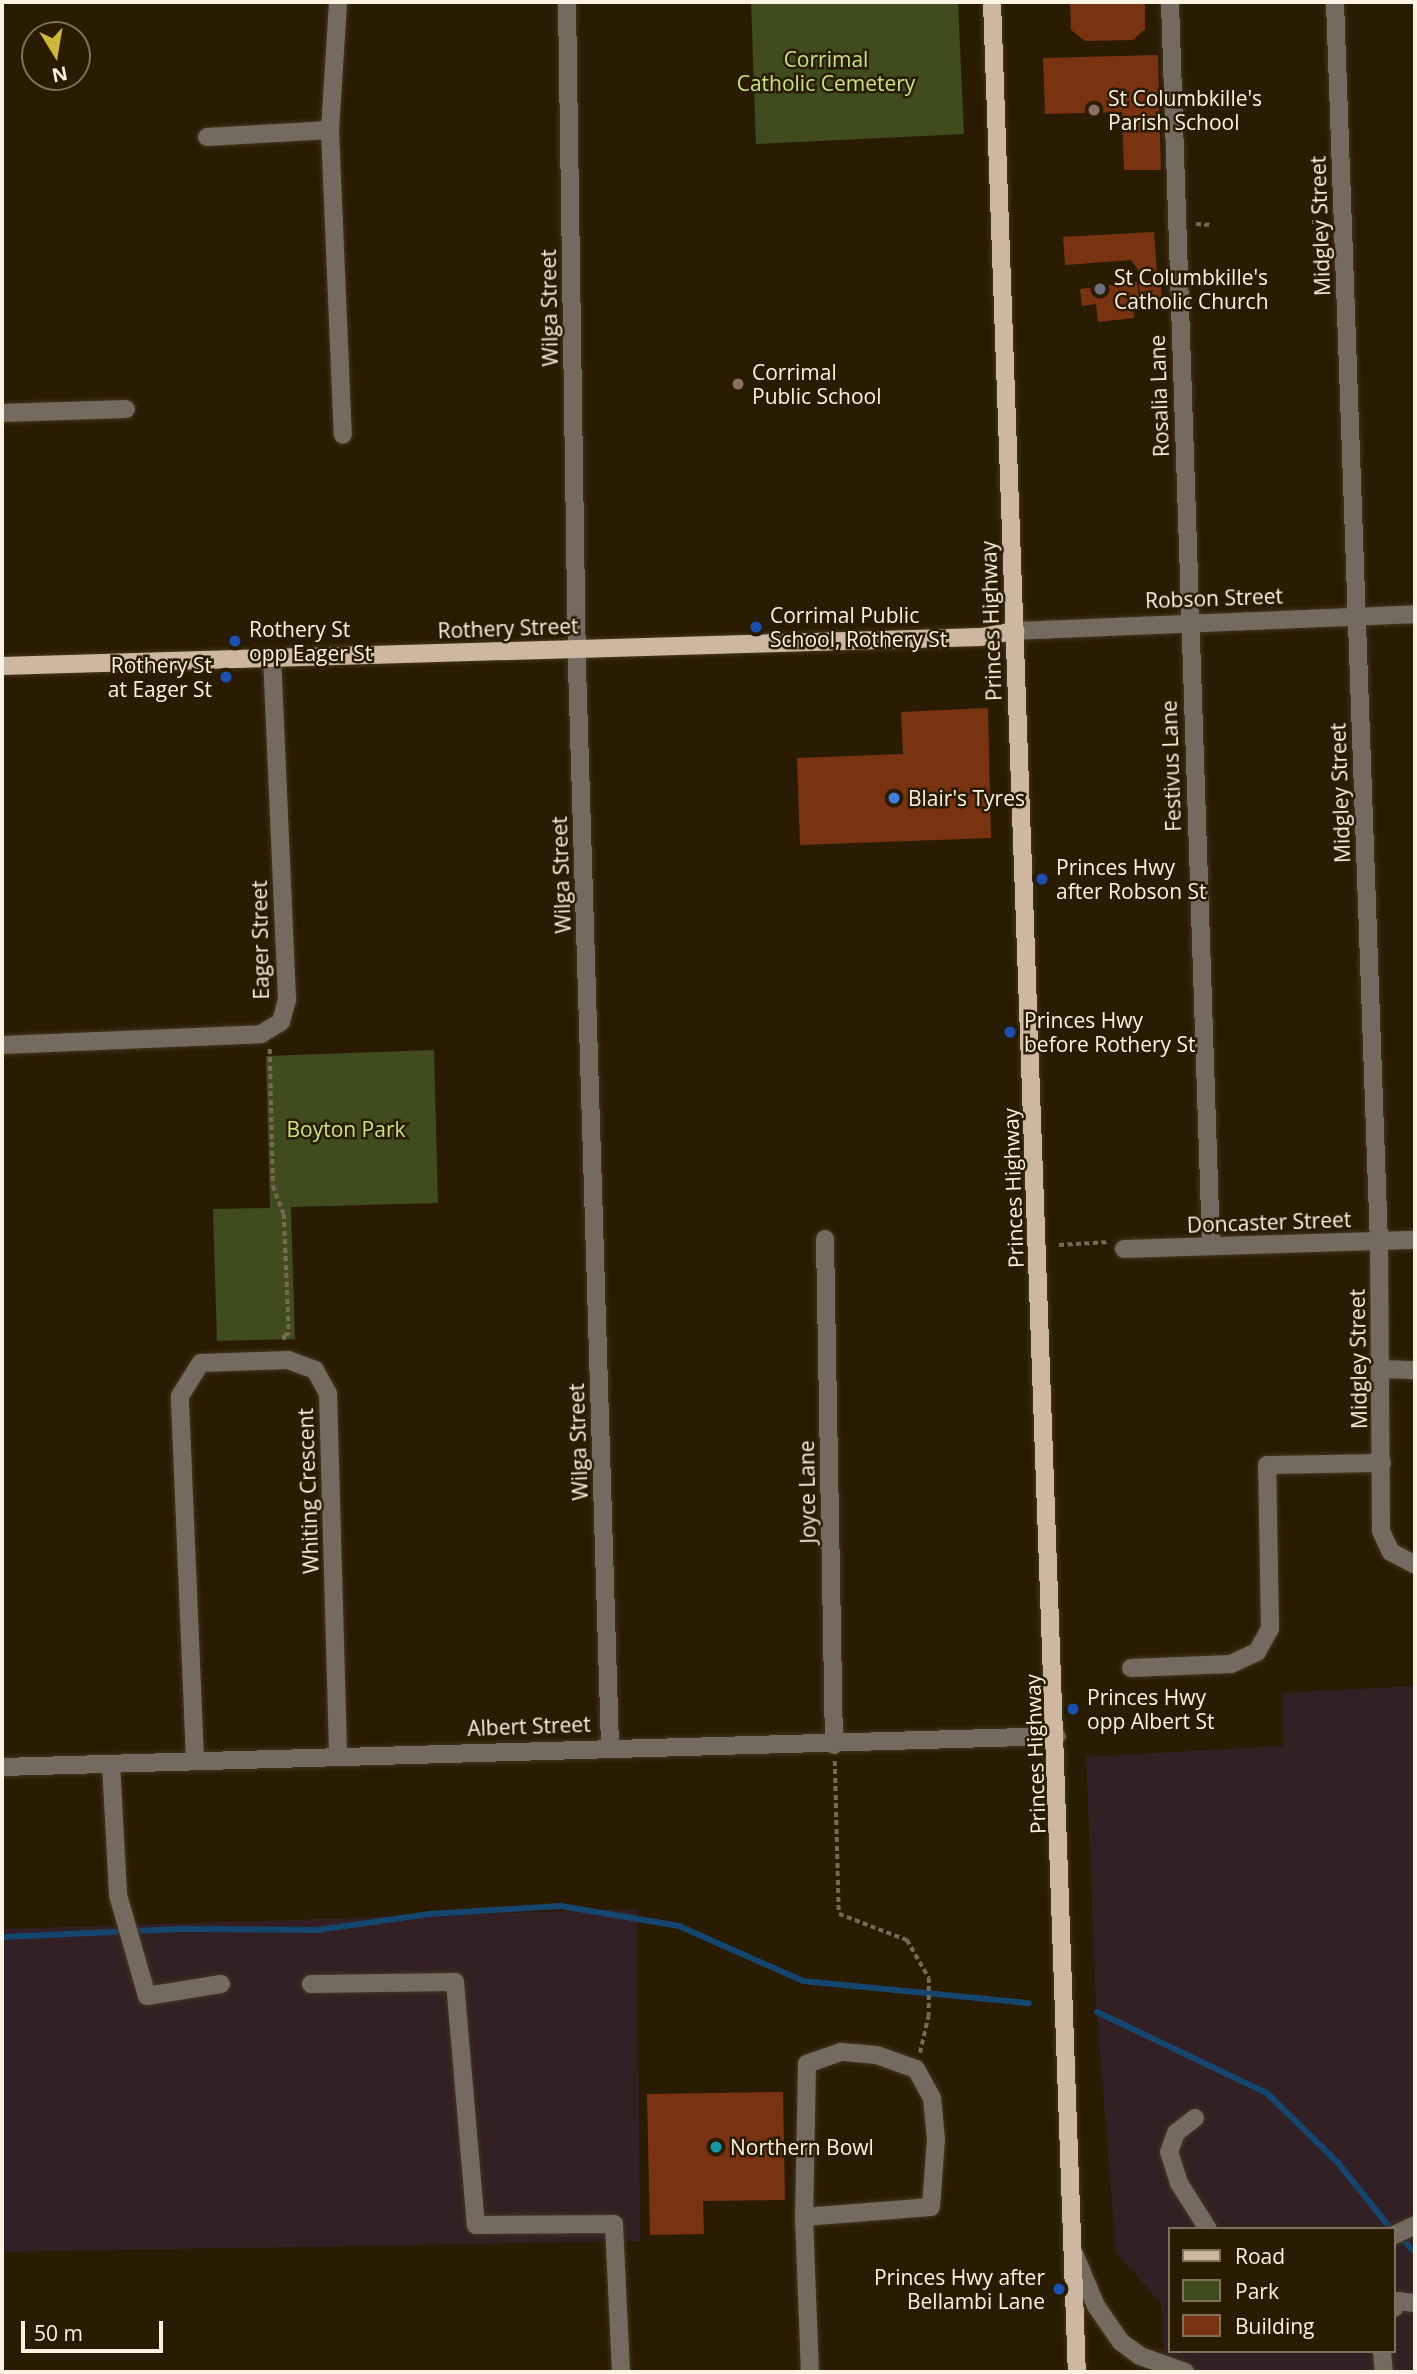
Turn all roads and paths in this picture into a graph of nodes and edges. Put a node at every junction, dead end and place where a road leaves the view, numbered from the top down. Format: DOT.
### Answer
graph roads {
  1 [pos="338,2"];
  2 [pos="567,2"];
  3 [pos="992,2"];
  4 [pos="1170,2"];
  5 [pos="1335,2"];
  6 [pos="330,130"];
  7 [pos="207,137"];
  8 [pos="1312,222"];
  9 [pos="1321,222"];
  10 [pos="126,409"];
  11 [pos="2,413"];
  12 [pos="344,435"];
  13 [pos="1415,614"];
  14 [pos="1357,616"];
  15 [pos="1189,621"];
  16 [pos="1015,631"];
  17 [pos="577,648"];
  18 [pos="272,658"];
  19 [pos="2,666"];
  20 [pos="269,1043"];
  21 [pos="2,1045"];
  22 [pos="825,1239"];
  23 [pos="1415,1240"];
  24 [pos="1379,1241"];
  25 [pos="1059,1245"];
  26 [pos="1122,1245"];
  27 [pos="1211,1246"];
  28 [pos="286,1361"];
  29 [pos="1382,1369"];
  30 [pos="1415,1370"];
  31 [pos="1382,1463"];
  32 [pos="1415,1565"];
  33 [pos="1132,1668"];
  34 [pos="1057,1736"];
  35 [pos="834,1745"];
  36 [pos="610,1746"];
  37 [pos="338,1754"];
  38 [pos="195,1759"];
  39 [pos="111,1764"];
  40 [pos="2,1767"];
  41 [pos="220,1984"];
  42 [pos="311,1984"];
  43 [pos="916,2069"];
  44 [pos="1195,2118"];
  45 [pos="804,2217"];
  46 [pos="1207,2227"];
  47 [pos="1074,2253"];
  48 [pos="1382,2353"];
  49 [pos="621,2372"];
  50 [pos="810,2372"];
  51 [pos="1077,2372"];
  52 [pos="1185,2372"];
  53 [pos="1384,2372"];
  1 -- 6 [label="street"];
  2 -- 17 [label="street, Wilga Street"];
  3 -- 16 [label="main road, Princes Highway"];
  4 -- 15 [label="street, Rosalia Lane"];
  5 -- 14 [label="street, Midgley Street"];
  6 -- 7 [label="street"];
  6 -- 12 [label="street"];
  8 -- 9 [label="path"];
  10 -- 11 [label="street"];
  13 -- 14 [label="street, Robson Street"];
  14 -- 15 [label="street, Robson Street"];
  14 -- 24 [label="street, Midgley Street"];
  15 -- 16 [label="street, Robson Street"];
  15 -- 27 [label="street, Festivus Lane"];
  16 -- 17 [label="main road, Rothery Street"];
  16 -- 34 [label="main road, Princes Highway"];
  17 -- 18 [label="main road, Rothery Street"];
  17 -- 36 [label="street, Wilga Street"];
  18 -- 19 [label="main road, Rothery Street"];
  18 -- 21 [label="street, Eager Street"];
  20 -- 28 [label="path"];
  22 -- 35 [label="street, Joyce Lane"];
  23 -- 24 [label="street, Doncaster Street"];
  24 -- 27 [label="street, Doncaster Street"];
  24 -- 29 [label="street, Midgley Street"];
  25 -- 26 [label="path"];
  26 -- 27 [label="street, Doncaster Street"];
  28 -- 37 [label="street, Whiting Crescent"];
  28 -- 38 [label="street, Whiting Crescent"];
  29 -- 30 [label="street"];
  29 -- 31 [label="street, Midgley Street"];
  31 -- 32 [label="street, Midgley Street"];
  31 -- 33 [label="street"];
  34 -- 35 [label="street, Albert Street"];
  34 -- 47 [label="main road, Princes Highway"];
  35 -- 36 [label="street, Albert Street"];
  35 -- 43 [label="path"];
  36 -- 37 [label="street, Albert Street"];
  37 -- 38 [label="street, Albert Street"];
  38 -- 39 [label="street, Albert Street"];
  39 -- 40 [label="street, Albert Street"];
  39 -- 41 [label="street"];
  42 -- 49 [label="street"];
  43 -- 45 [label="street"];
  43 -- 45 [label="street"];
  44 -- 46 [label="street"];
  45 -- 50 [label="street"];
  47 -- 51 [label="main road, Princes Highway"];
  47 -- 52 [label="street"];
  48 -- 53 [label="street"];
}
